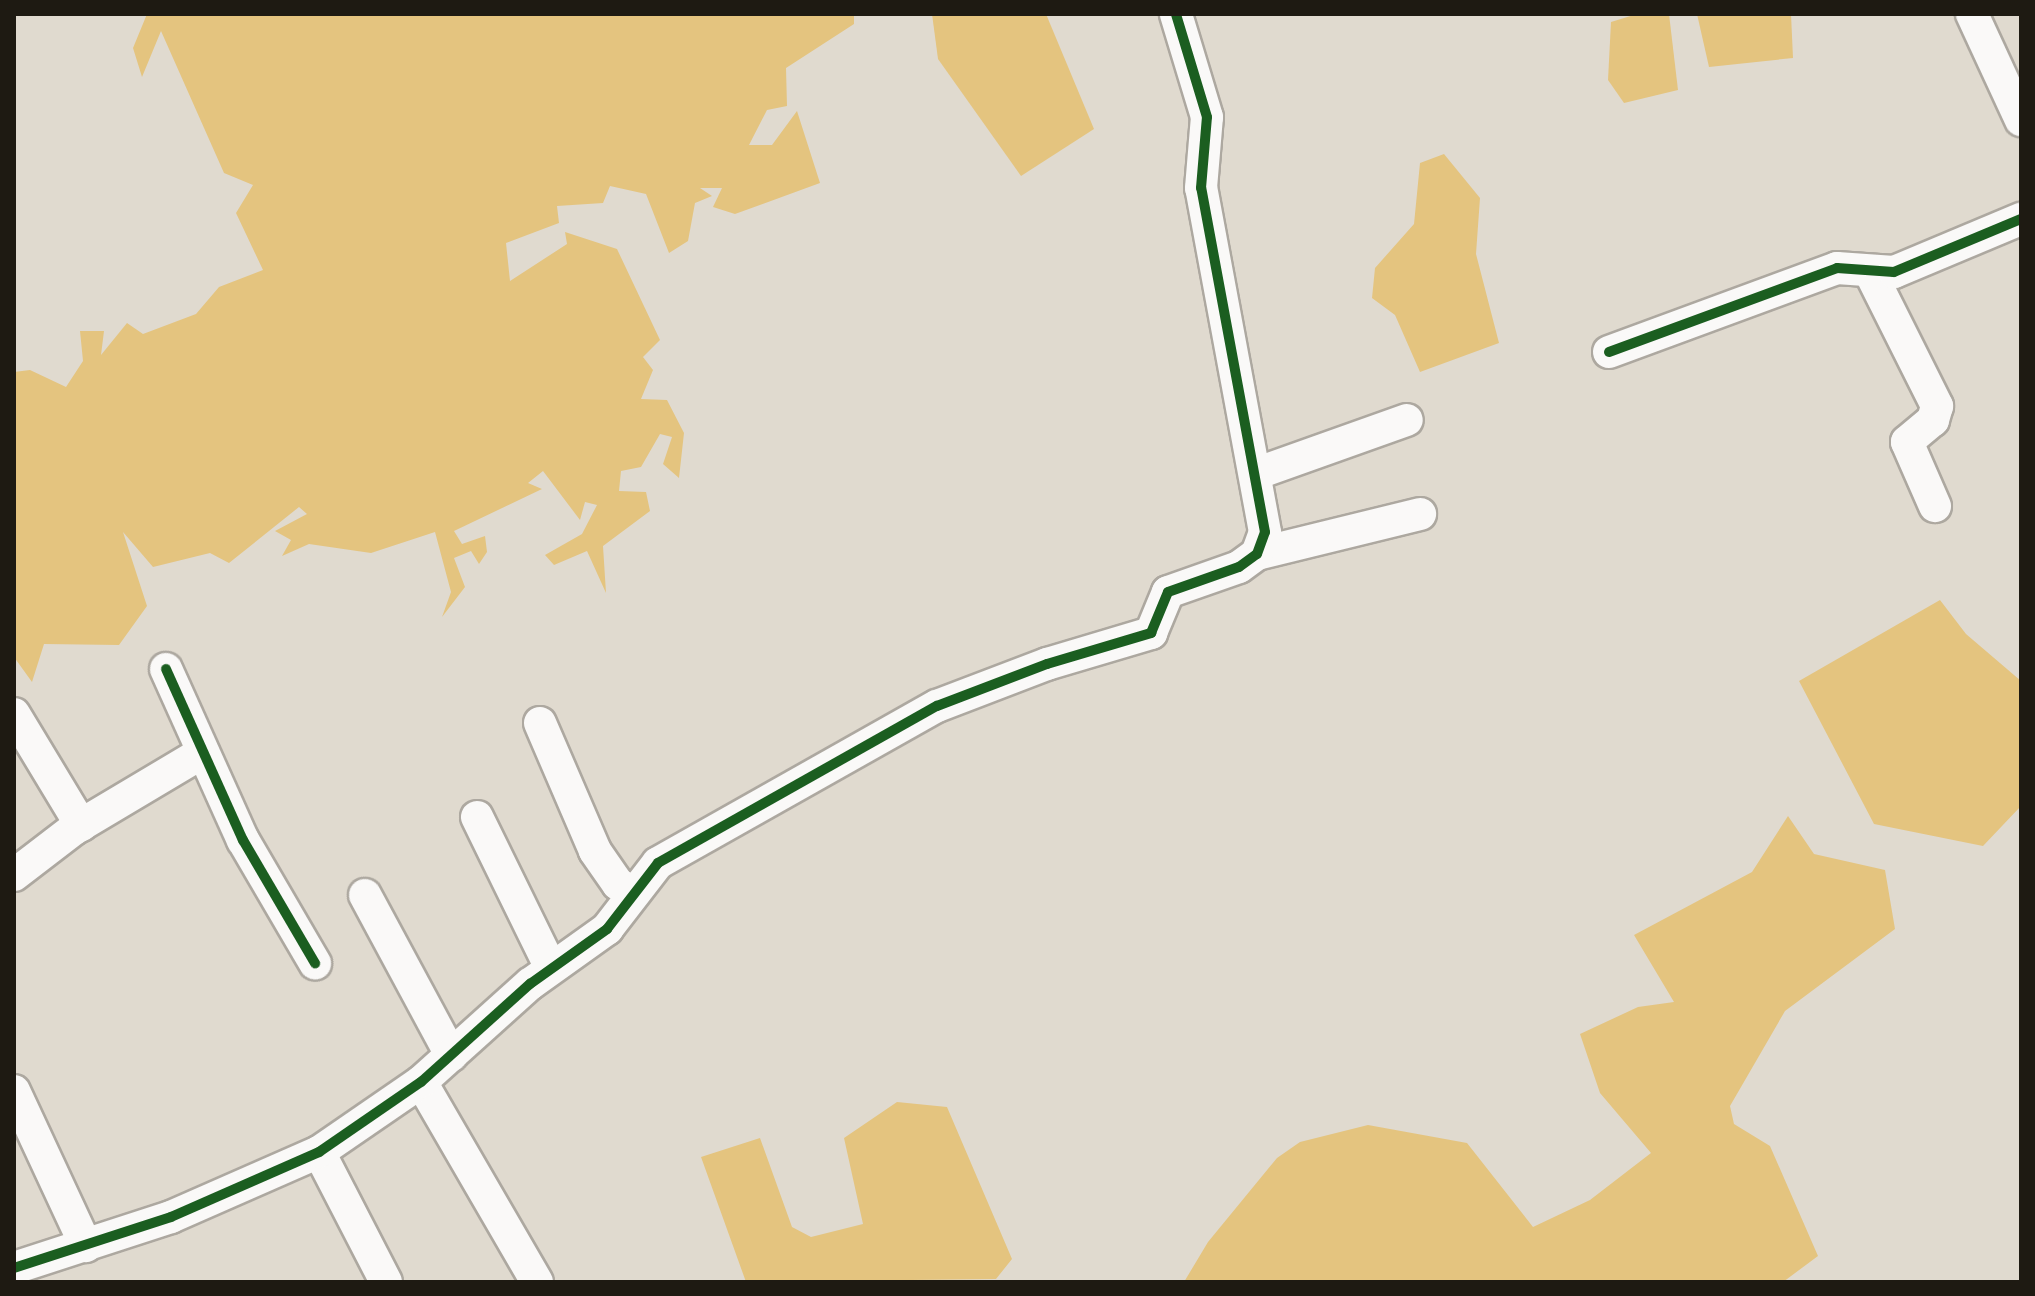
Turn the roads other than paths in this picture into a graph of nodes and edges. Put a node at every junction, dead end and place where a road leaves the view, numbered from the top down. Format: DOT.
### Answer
graph roads {
  1 [pos="1176,14"];
  2 [pos="1972,14"];
  3 [pos="2021,120"];
  4 [pos="2021,219"];
  5 [pos="1870,272"];
  6 [pos="1609,352"];
  7 [pos="1407,420"];
  8 [pos="1255,474"];
  9 [pos="1935,506"];
  10 [pos="1420,514"];
  11 [pos="1257,554"];
  12 [pos="166,669"];
  13 [pos="14,714"];
  14 [pos="540,723"];
  15 [pos="203,752"];
  16 [pos="477,817"];
  17 [pos="81,825"];
  18 [pos="14,875"];
  19 [pos="634,893"];
  20 [pos="365,895"];
  21 [pos="315,963"];
  22 [pos="551,968"];
  23 [pos="451,1055"];
  24 [pos="421,1082"];
  25 [pos="14,1091"];
  26 [pos="319,1152"];
  27 [pos="86,1246"];
  28 [pos="14,1268"];
  29 [pos="386,1282"];
  30 [pos="537,1282"];
  1 -- 8 [label="street"];
  2 -- 3 [label="street"];
  4 -- 5 [label="street"];
  5 -- 6 [label="street"];
  5 -- 9 [label="street"];
  7 -- 8 [label="street"];
  8 -- 11 [label="street"];
  10 -- 11 [label="street"];
  11 -- 19 [label="street"];
  12 -- 15 [label="street"];
  13 -- 17 [label="street"];
  14 -- 19 [label="street"];
  15 -- 17 [label="street"];
  15 -- 21 [label="street"];
  16 -- 22 [label="street"];
  17 -- 18 [label="street"];
  19 -- 22 [label="street"];
  20 -- 23 [label="street"];
  22 -- 23 [label="street"];
  23 -- 24 [label="street"];
  24 -- 26 [label="street"];
  24 -- 30 [label="street"];
  25 -- 27 [label="street"];
  26 -- 27 [label="street"];
  26 -- 29 [label="street"];
  27 -- 28 [label="street"];
}
